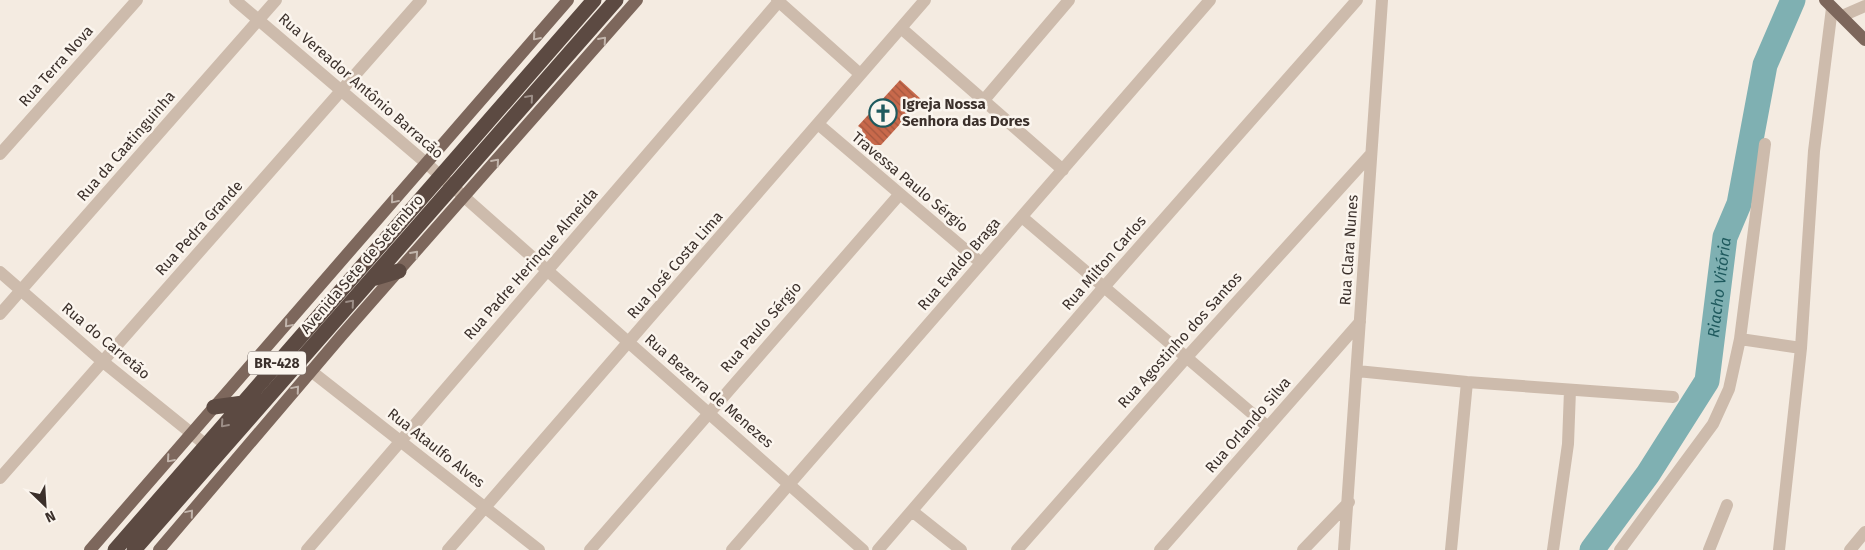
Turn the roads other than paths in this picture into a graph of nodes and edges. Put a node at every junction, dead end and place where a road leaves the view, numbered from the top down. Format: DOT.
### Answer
graph roads {
  1 [pos="137,0"];
  2 [pos="235,0"];
  3 [pos="276,0"];
  4 [pos="421,0"];
  5 [pos="568,0"];
  6 [pos="594,0"];
  7 [pos="616,0"];
  8 [pos="637,0"];
  9 [pos="926,0"];
  10 [pos="1069,0"];
  11 [pos="1210,0"];
  12 [pos="1357,0"];
  13 [pos="1382,0"];
  14 [pos="779,1"];
  15 [pos="1865,6"];
  16 [pos="1833,8"];
  17 [pos="259,20"];
  18 [pos="901,28"];
  19 [pos="1865,40"];
  20 [pos="860,74"];
  21 [pos="341,92"];
  22 [pos="984,100"];
  23 [pos="818,124"];
  24 [pos="1765,144"];
  25 [pos="0,154"];
  26 [pos="1371,154"];
  27 [pos="426,163"];
  28 [pos="1063,170"];
  29 [pos="439,176"];
  30 [pos="452,188"];
  31 [pos="899,195"];
  32 [pos="464,199"];
  33 [pos="1022,216"];
  34 [pos="981,263"];
  35 [pos="546,270"];
  36 [pos="400,271"];
  37 [pos="0,272"];
  38 [pos="372,279"];
  39 [pos="1104,287"];
  40 [pos="20,290"];
  41 [pos="0,314"];
  42 [pos="1360,322"];
  43 [pos="1740,339"];
  44 [pos="630,344"];
  45 [pos="1801,348"];
  46 [pos="1186,358"];
  47 [pos="102,361"];
  48 [pos="311,371"];
  49 [pos="1357,371"];
  50 [pos="1467,382"];
  51 [pos="1570,390"];
  52 [pos="1673,397"];
  53 [pos="243,403"];
  54 [pos="214,407"];
  55 [pos="709,411"];
  56 [pos="1268,427"];
  57 [pos="191,434"];
  58 [pos="401,441"];
  59 [pos="206,445"];
  60 [pos="0,478"];
  61 [pos="789,484"];
  62 [pos="1349,502"];
  63 [pos="1727,505"];
  64 [pos="485,508"];
  65 [pos="912,510"];
  66 [pos="1865,532"];
  67 [pos="90,550"];
  68 [pos="115,550"];
  69 [pos="134,550"];
  70 [pos="159,550"];
  71 [pos="307,550"];
  72 [pos="448,550"];
  73 [pos="540,550"];
  74 [pos="590,550"];
  75 [pos="732,550"];
  76 [pos="863,550"];
  77 [pos="878,550"];
  78 [pos="960,550"];
  79 [pos="1017,550"];
  80 [pos="1160,550"];
  81 [pos="1302,550"];
  82 [pos="1344,550"];
  83 [pos="1451,550"];
  84 [pos="1553,550"];
  85 [pos="1620,550"];
  86 [pos="1709,550"];
  87 [pos="1779,550"];
  88 [pos="1850,550"];
  1 -- 25 [label="street, Rua Terra Nova"];
  2 -- 17 [label="street, Rua Vereador Antônio Barracão"];
  3 -- 17 [label="street, Rua da Caatinguinha"];
  4 -- 21 [label="street, Rua Pedra Grande"];
  5 -- 27 [label="main road, Avenida Sete de Setembro, one-way"];
  6 -- 29 [label="highway, Avenida Sete de Setembro / BR-428"];
  30 -- 7 [label="highway, Avenida Sete de Setembro / BR-428, one-way"];
  32 -- 8 [label="main road, one-way"];
  9 -- 18 [label="street, Rua José Costa Lima"];
  10 -- 22 [label="street"];
  11 -- 28 [label="street, Rua Evaldo Braga"];
  12 -- 39 [label="street, Rua Milton Carlos"];
  13 -- 26 [label="street, Rua Clara Nunes"];
  14 -- 20 [label="street"];
  14 -- 35 [label="street, Rua Padre Herinque Almeida"];
  15 -- 16 [label="street"];
  16 -- 19 [label="main road"];
  16 -- 45 [label="street"];
  17 -- 21 [label="street, Rua Vereador Antônio Barracão"];
  17 -- 40 [label="street, Rua da Caatinguinha"];
  18 -- 20 [label="street, Rua José Costa Lima"];
  18 -- 22 [label="street"];
  20 -- 23 [label="street, Rua José Costa Lima"];
  21 -- 27 [label="street, Rua Vereador Antônio Barracão"];
  21 -- 47 [label="street, Rua Pedra Grande"];
  22 -- 28 [label="street"];
  23 -- 31 [label="street, Travessa Paulo Sérgio"];
  23 -- 44 [label="street, Rua José Costa Lima"];
  24 -- 43 [label="street"];
  26 -- 42 [label="street, Rua Clara Nunes"];
  26 -- 46 [label="street, Rua Agostinho dos Santos"];
  27 -- 29 [label="street, Rua Vereador Antônio Barracão"];
  27 -- 54 [label="main road, Avenida Sete de Setembro, one-way"];
  28 -- 33 [label="street, Rua Evaldo Braga"];
  29 -- 30 [label="street, Rua Vereador Antônio Barracão"];
  29 -- 53 [label="highway, Avenida Sete de Setembro / BR-428"];
  30 -- 32 [label="street, Rua Vereador Antônio Barracão"];
  30 -- 38 [label="highway, Avenida Sete de Setembro / BR-428"];
  31 -- 34 [label="street, Travessa Paulo Sérgio"];
  31 -- 55 [label="street, Rua Paulo Sérgio"];
  32 -- 35 [label="street, Rua Bezerra de Menezes"];
  36 -- 32 [label="main road, one-way"];
  33 -- 34 [label="street, Rua Evaldo Braga"];
  33 -- 39 [label="street"];
  34 -- 61 [label="street, Rua Evaldo Braga"];
  35 -- 44 [label="street, Rua Bezerra de Menezes"];
  35 -- 58 [label="street, Rua Padre Herinque Almeida"];
  36 -- 38 [label="highway"];
  36 -- 48 [label="main road"];
  37 -- 40 [label="street, Rua do Carretão"];
  69 -- 38 [label="highway, Avenida Sete de Setembro / BR-428, one-way"];
  39 -- 46 [label="street"];
  39 -- 65 [label="street, Rua Milton Carlos"];
  40 -- 41 [label="street, Rua da Caatinguinha"];
  40 -- 47 [label="street, Rua do Carretão"];
  42 -- 49 [label="street, Rua Clara Nunes"];
  42 -- 56 [label="street, Rua Orlando Silva"];
  43 -- 45 [label="street"];
  43 -- 85 [label="street"];
  44 -- 55 [label="street, Rua Bezerra de Menezes"];
  44 -- 64 [label="street, Rua José Costa Lima"];
  45 -- 87 [label="street"];
  46 -- 56 [label="street"];
  46 -- 79 [label="street, Rua Agostinho dos Santos"];
  47 -- 57 [label="street, Rua do Carretão"];
  47 -- 60 [label="street, Rua Pedra Grande"];
  48 -- 58 [label="street, Rua Ataulfo Alves"];
  70 -- 48 [label="main road, one-way"];
  49 -- 50 [label="street"];
  49 -- 62 [label="street, Rua Clara Nunes"];
  50 -- 51 [label="street"];
  50 -- 83 [label="street"];
  51 -- 52 [label="street"];
  51 -- 84 [label="street"];
  53 -- 54 [label="highway"];
  53 -- 59 [label="highway, Avenida Sete de Setembro / BR-428, one-way"];
  54 -- 57 [label="main road, Avenida Sete de Setembro"];
  55 -- 61 [label="street, Rua Bezerra de Menezes"];
  55 -- 74 [label="street, Rua Paulo Sérgio"];
  56 -- 80 [label="street, Rua Orlando Silva"];
  57 -- 59 [label="street, Rua do Carretão"];
  57 -- 67 [label="main road, Avenida Sete de Setembro, one-way"];
  58 -- 64 [label="street, Rua Ataulfo Alves"];
  58 -- 71 [label="street, Rua Padre Herinque Almeida"];
  59 -- 68 [label="highway, Avenida Sete de Setembro / BR-428"];
  61 -- 75 [label="street, Rua Evaldo Braga"];
  61 -- 76 [label="street, Rua Bezerra de Menezes"];
  62 -- 81 [label="street"];
  62 -- 82 [label="street, Rua Clara Nunes"];
  63 -- 86 [label="street"];
  64 -- 72 [label="street, Rua José Costa Lima"];
  64 -- 73 [label="street, Rua Ataulfo Alves"];
  65 -- 77 [label="street, Rua Milton Carlos"];
  65 -- 78 [label="street"];
  66 -- 88 [label="street"];
}
